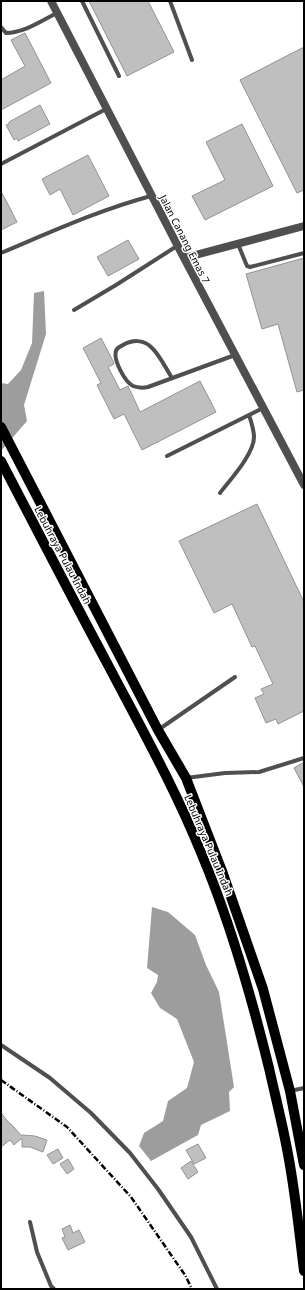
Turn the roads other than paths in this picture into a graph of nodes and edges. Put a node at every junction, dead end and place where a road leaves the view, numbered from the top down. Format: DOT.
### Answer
graph roads {
  1 [pos="50,1"];
  2 [pos="82,1"];
  3 [pos="170,1"];
  4 [pos="57,13"];
  5 [pos="1,27"];
  6 [pos="192,60"];
  7 [pos="119,76"];
  8 [pos="106,109"];
  9 [pos="1,164"];
  10 [pos="152,195"];
  11 [pos="304,226"];
  12 [pos="238,244"];
  13 [pos="177,246"];
  14 [pos="1,253"];
  15 [pos="304,253"];
  16 [pos="184,258"];
  17 [pos="74,310"];
  18 [pos="235,355"];
  19 [pos="172,378"];
  20 [pos="264,407"];
  21 [pos="249,415"];
  22 [pos="1,427"];
  23 [pos="167,456"];
  24 [pos="1,461"];
  25 [pos="304,485"];
  26 [pos="220,493"];
  27 [pos="235,678"];
  28 [pos="158,730"];
  29 [pos="304,758"];
  30 [pos="186,778"];
  31 [pos="1,1045"];
  32 [pos="304,1088"];
  33 [pos="290,1091"];
  34 [pos="304,1165"];
  35 [pos="30,1222"];
  36 [pos="304,1271"];
  37 [pos="54,1289"];
  38 [pos="217,1289"];
  1 -- 4 [label="street, Jalan Canang Emas 7"];
  2 -- 7 [label="lane"];
  3 -- 6 [label="lane"];
  4 -- 5 [label="lane"];
  4 -- 8 [label="street, Jalan Canang Emas 7"];
  8 -- 9 [label="lane"];
  8 -- 10 [label="street, Jalan Canang Emas 7"];
  10 -- 13 [label="street, Jalan Canang Emas 7"];
  10 -- 14 [label="lane"];
  11 -- 12 [label="street"];
  12 -- 15 [label="lane"];
  12 -- 16 [label="street"];
  13 -- 16 [label="street, Jalan Canang Emas 7"];
  13 -- 17 [label="lane"];
  16 -- 18 [label="street, Jalan Canang Emas 7"];
  18 -- 19 [label="lane"];
  18 -- 20 [label="street, Jalan Canang Emas 7"];
  19 -- 19 [label="lane"];
  20 -- 21 [label="lane"];
  20 -- 25 [label="street, Jalan Canang Emas 7"];
  21 -- 23 [label="lane"];
  21 -- 26 [label="lane"];
  22 -- 28 [label="main road, Lebuhraya Pulau Indah"];
  24 -- 36 [label="main road, Lebuhraya Pulau Indah"];
  27 -- 28 [label="lane"];
  28 -- 30 [label="main road, Lebuhraya Pulau Indah"];
  29 -- 30 [label="lane"];
  30 -- 33 [label="main road, Lebuhraya Pulau Indah"];
  31 -- 38 [label="lane"];
  32 -- 33 [label="lane"];
  33 -- 34 [label="main road, Lebuhraya Pulau Indah"];
  35 -- 37 [label="lane"];
}
